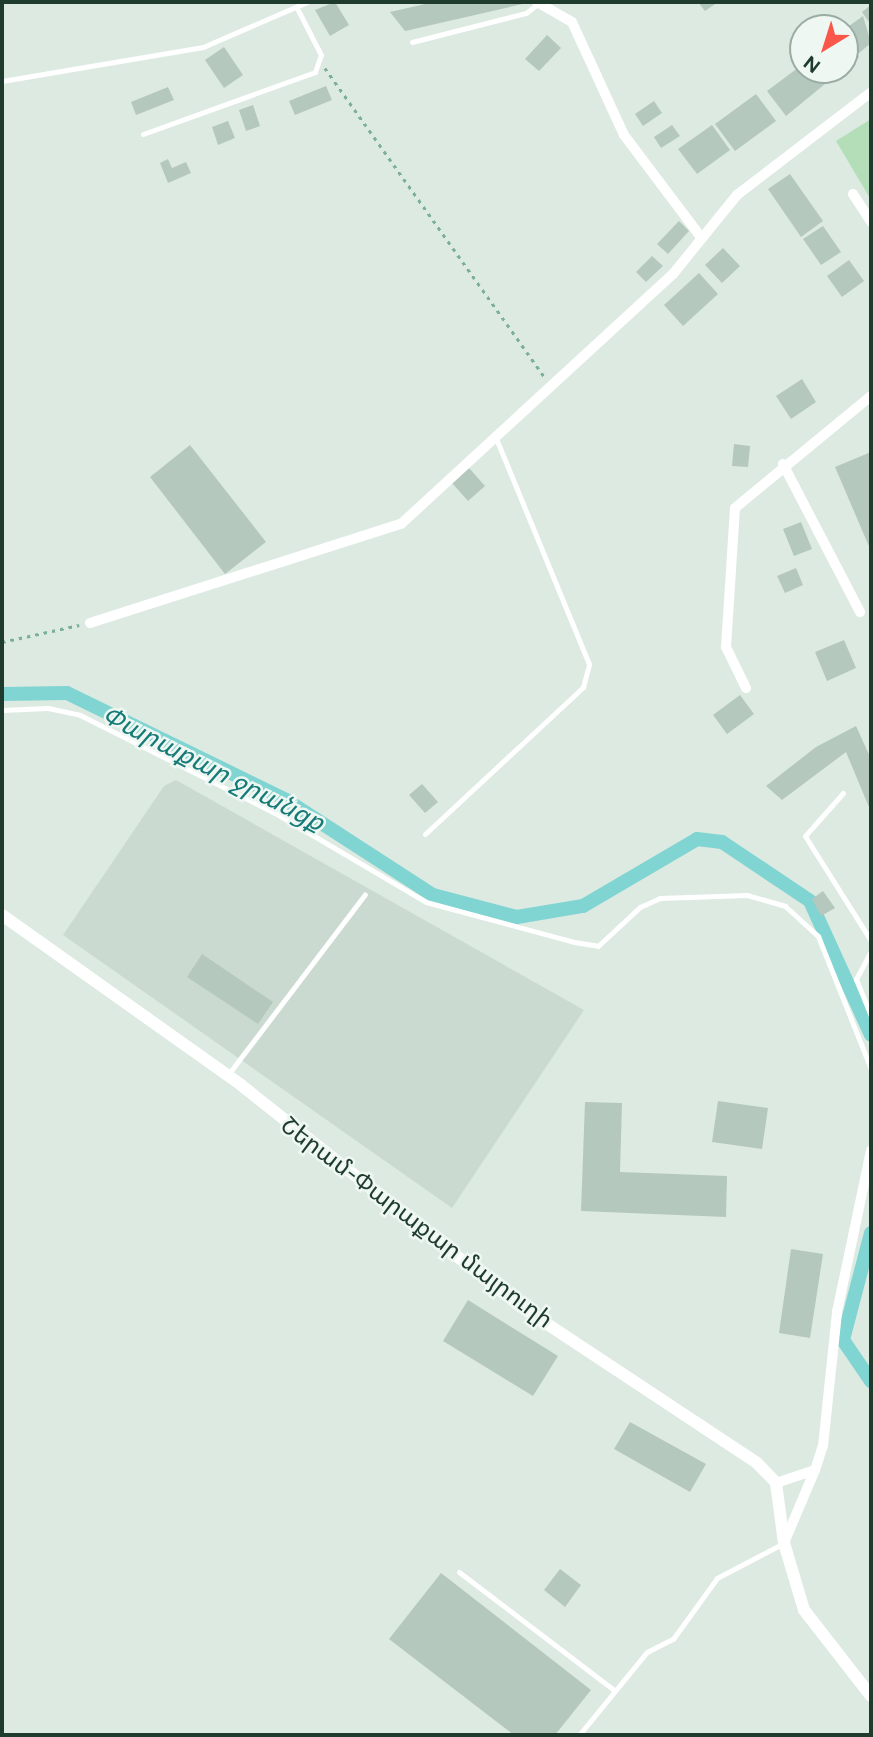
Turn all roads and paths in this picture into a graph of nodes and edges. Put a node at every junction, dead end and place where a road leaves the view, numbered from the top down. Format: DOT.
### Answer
graph roads {
  1 [pos="307,2"];
  2 [pos="538,2"];
  3 [pos="298,8"];
  4 [pos="412,42"];
  5 [pos="319,60"];
  6 [pos="2,80"];
  7 [pos="871,92"];
  8 [pos="143,134"];
  9 [pos="853,194"];
  10 [pos="871,222"];
  11 [pos="700,236"];
  12 [pos="551,385"];
  13 [pos="871,396"];
  14 [pos="495,436"];
  15 [pos="783,464"];
  16 [pos="860,612"];
  17 [pos="90,623"];
  18 [pos="2,642"];
  19 [pos="746,688"];
  20 [pos="2,710"];
  21 [pos="843,793"];
  22 [pos="425,834"];
  23 [pos="365,894"];
  24 [pos="2,915"];
  25 [pos="871,941"];
  26 [pos="871,951"];
  27 [pos="871,1016"];
  28 [pos="871,1069"];
  29 [pos="227,1076"];
  30 [pos="871,1149"];
  31 [pos="815,1469"];
  32 [pos="776,1483"];
  33 [pos="784,1543"];
  34 [pos="459,1572"];
  35 [pos="615,1691"];
  36 [pos="871,1696"];
  37 [pos="579,1735"];
  1 -- 3 [label="lane"];
  2 -- 4 [label="lane"];
  2 -- 11 [label="street"];
  3 -- 5 [label="lane"];
  3 -- 6 [label="lane"];
  5 -- 8 [label="lane"];
  5 -- 12 [label="path"];
  7 -- 11 [label="street"];
  9 -- 10 [label="street"];
  11 -- 12 [label="street"];
  12 -- 14 [label="street"];
  13 -- 15 [label="street"];
  14 -- 17 [label="street"];
  14 -- 22 [label="lane"];
  15 -- 16 [label="street"];
  15 -- 19 [label="street"];
  17 -- 18 [label="path"];
  20 -- 28 [label="lane"];
  21 -- 25 [label="lane"];
  23 -- 29 [label="lane"];
  24 -- 29 [label="street, Շերամ-Փարաքար մայրուղի"];
  26 -- 27 [label="lane"];
  29 -- 32 [label="street, Շերամ-Փարաքար մայրուղի"];
  30 -- 31 [label="street"];
  31 -- 32 [label="street"];
  31 -- 33 [label="street"];
  32 -- 33 [label="street"];
  33 -- 35 [label="lane"];
  33 -- 36 [label="street"];
  34 -- 35 [label="lane"];
  35 -- 37 [label="lane"];
}
